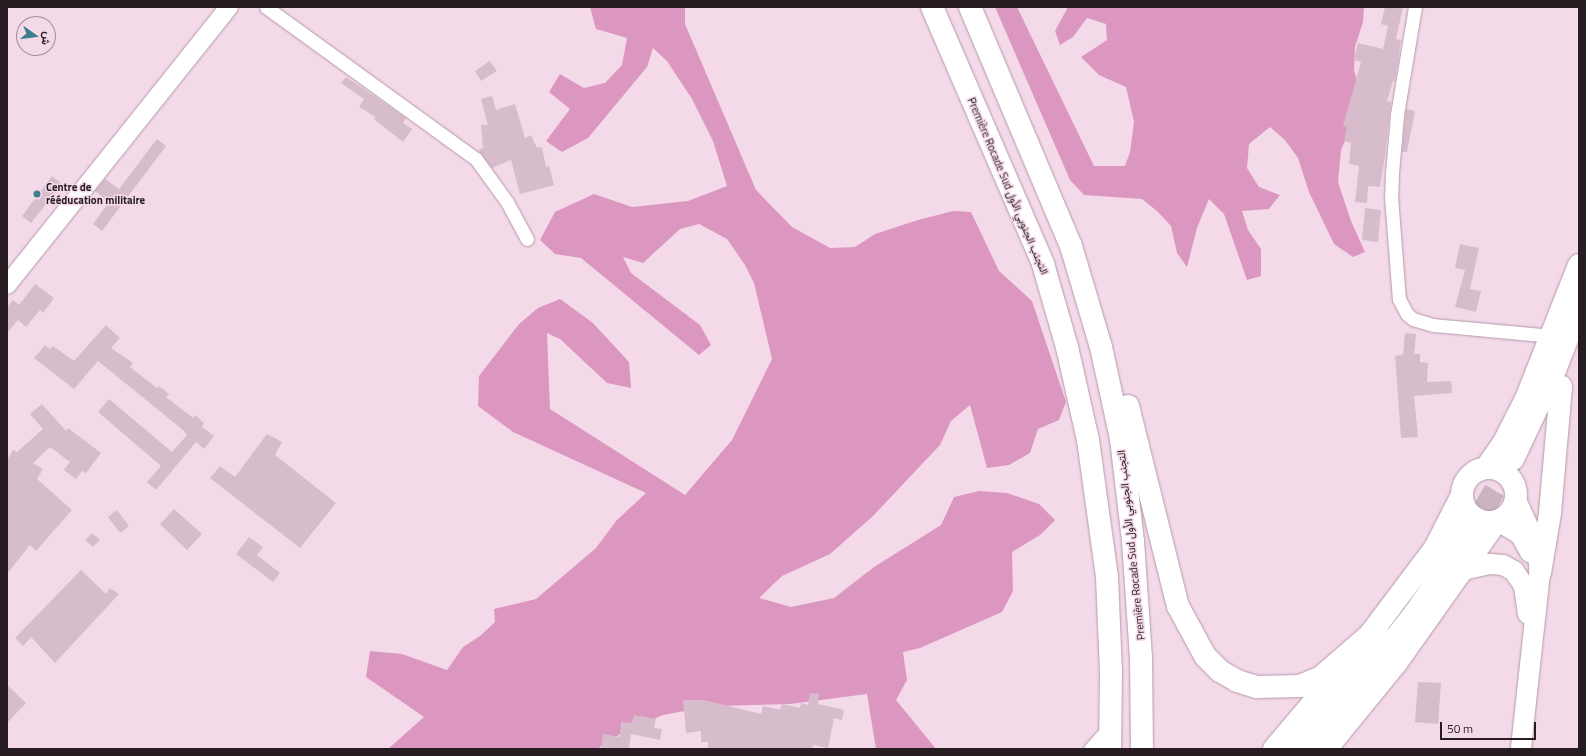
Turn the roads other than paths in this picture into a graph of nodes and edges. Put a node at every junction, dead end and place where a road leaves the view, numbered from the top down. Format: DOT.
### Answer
graph roads {
  1 [pos="229,7"];
  2 [pos="266,7"];
  3 [pos="932,7"];
  4 [pos="970,7"];
  5 [pos="1415,7"];
  6 [pos="527,239"];
  7 [pos="1579,265"];
  8 [pos="1081,274"];
  9 [pos="7,285"];
  10 [pos="1579,309"];
  11 [pos="1551,336"];
  12 [pos="1579,346"];
  13 [pos="1561,386"];
  14 [pos="1513,459"];
  15 [pos="1486,468"];
  16 [pos="1516,494"];
  17 [pos="1462,495"];
  18 [pos="1492,521"];
  19 [pos="1464,542"];
  20 [pos="1463,570"];
  21 [pos="1540,574"];
  22 [pos="1529,619"];
  23 [pos="1371,634"];
  24 [pos="1374,664"];
  25 [pos="1524,704"];
  26 [pos="1110,727"];
  27 [pos="1090,749"];
  28 [pos="1110,749"];
  29 [pos="1142,749"];
  30 [pos="1274,749"];
  31 [pos="1294,749"];
  32 [pos="1300,749"];
  33 [pos="1318,749"];
  34 [pos="1326,749"];
  35 [pos="1521,749"];
  1 -- 9 [label="main road"];
  2 -- 6 [label="street"];
  3 -- 26 [label="highway, Première Rocade Sud التجنب الجنوبي الأول"];
  4 -- 8 [label="highway, Première Rocade Sud التجنب الجنوبي الأول"];
  5 -- 11 [label="street"];
  7 -- 11 [label="highway"];
  8 -- 23 [label="highway"];
  8 -- 29 [label="highway, Première Rocade Sud التجنب الجنوبي الأول"];
  10 -- 14 [label="highway"];
  11 -- 15 [label="highway"];
  12 -- 13 [label="highway"];
  13 -- 16 [label="highway"];
  13 -- 21 [label="highway"];
  15 -- 16 [label="highway"];
  15 -- 17 [label="highway"];
  16 -- 18 [label="highway"];
  16 -- 21 [label="main road"];
  17 -- 18 [label="highway"];
  17 -- 23 [label="highway"];
  18 -- 20 [label="highway"];
  18 -- 22 [label="main road"];
  18 -- 31 [label="highway"];
  19 -- 24 [label="highway"];
  20 -- 22 [label="main road"];
  20 -- 34 [label="highway"];
  21 -- 25 [label="main road"];
  22 -- 25 [label="main road"];
  23 -- 30 [label="highway"];
  24 -- 32 [label="highway"];
  24 -- 33 [label="highway"];
  25 -- 35 [label="main road"];
  26 -- 27 [label="street"];
  26 -- 28 [label="highway, Première Rocade Sud التجنب الجنوبي الأول"];
}
